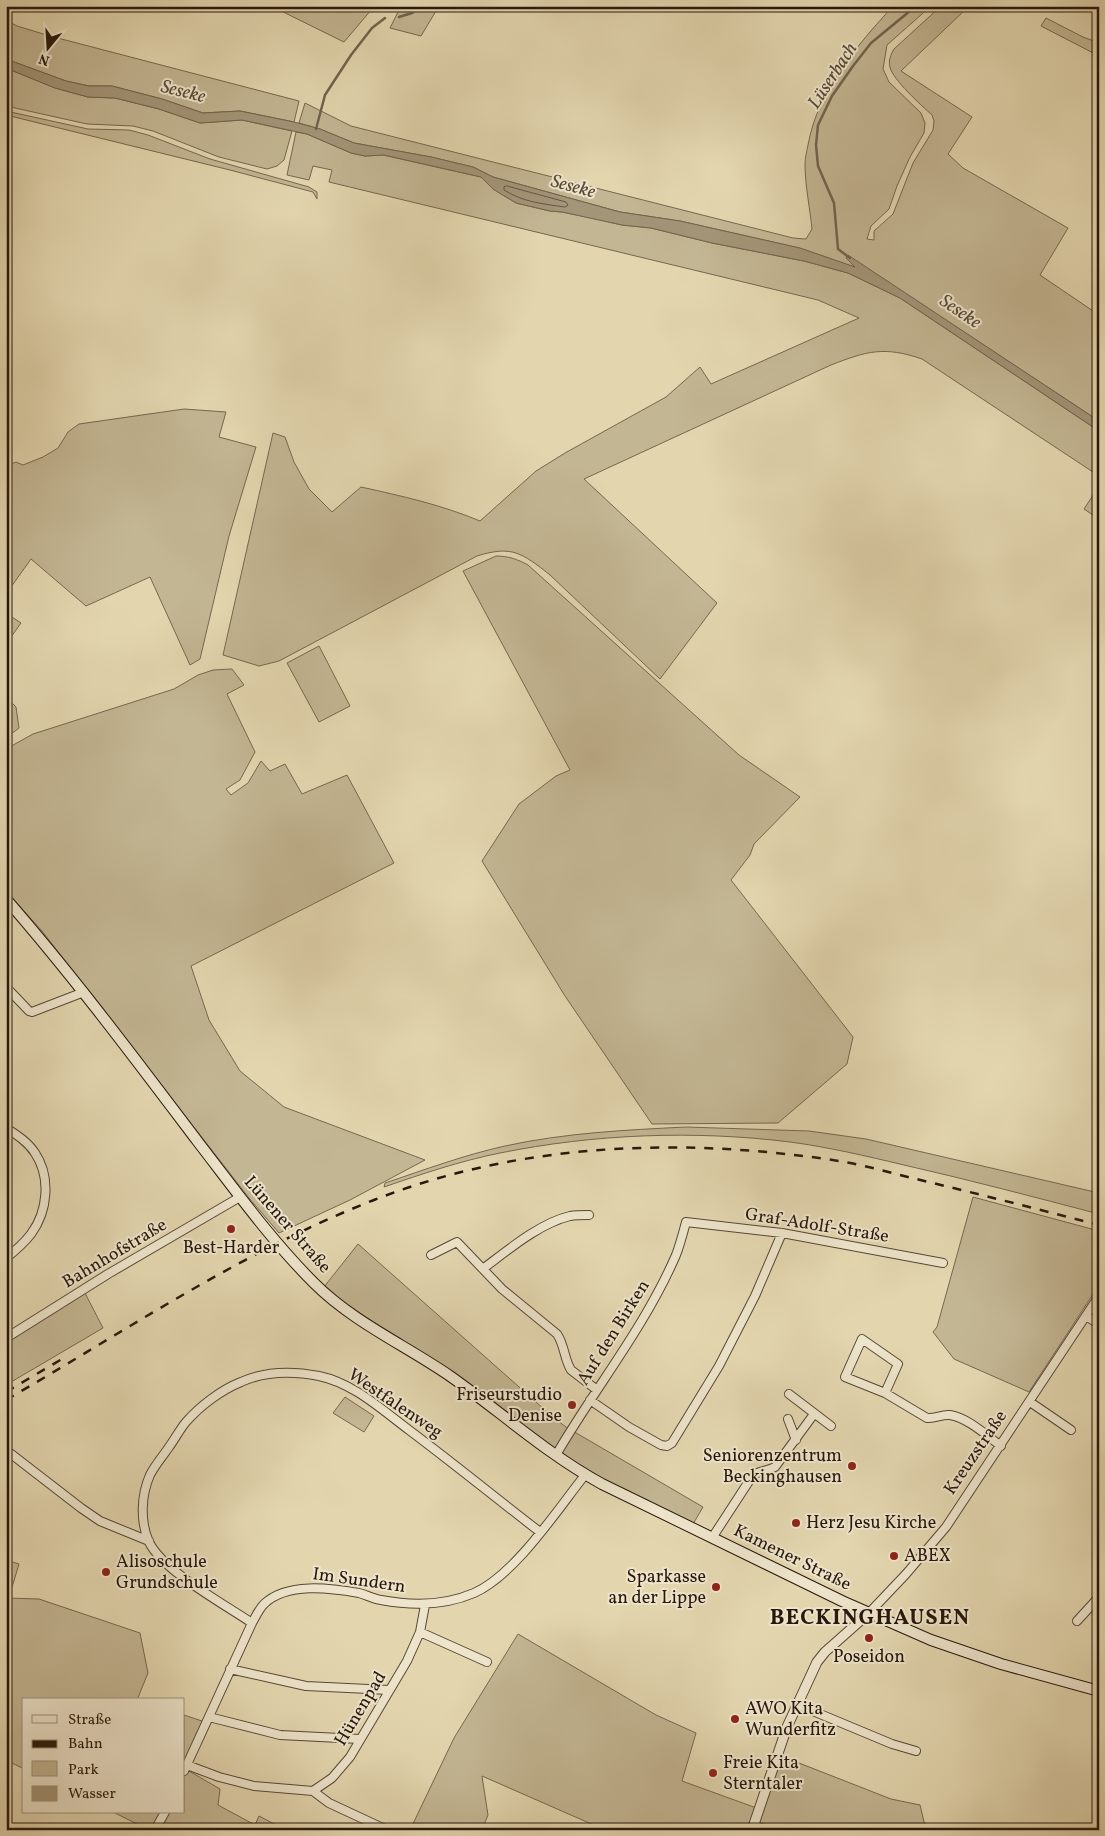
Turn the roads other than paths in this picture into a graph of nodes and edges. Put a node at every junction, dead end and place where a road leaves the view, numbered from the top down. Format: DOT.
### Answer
graph roads {
  1 [pos="6,900"];
  2 [pos="6,987"];
  3 [pos="84,992"];
  4 [pos="6,1128"];
  5 [pos="240,1196"];
  6 [pos="590,1215"];
  7 [pos="686,1222"];
  8 [pos="782,1233"];
  9 [pos="431,1255"];
  10 [pos="6,1258"];
  11 [pos="943,1263"];
  12 [pos="484,1268"];
  13 [pos="1099,1296"];
  14 [pos="1086,1316"];
  15 [pos="1099,1324"];
  16 [pos="6,1338"];
  17 [pos="597,1390"];
  18 [pos="885,1392"];
  19 [pos="788,1394"];
  20 [pos="590,1400"];
  21 [pos="1030,1402"];
  22 [pos="814,1414"];
  23 [pos="788,1419"];
  24 [pos="830,1426"];
  25 [pos="1072,1430"];
  26 [pos="796,1440"];
  27 [pos="1001,1446"];
  28 [pos="6,1450"];
  29 [pos="556,1455"];
  30 [pos="585,1475"];
  31 [pos="618,1492"];
  32 [pos="540,1532"];
  33 [pos="712,1538"];
  34 [pos="149,1541"];
  35 [pos="1099,1597"];
  36 [pos="425,1605"];
  37 [pos="869,1613"];
  38 [pos="1077,1621"];
  39 [pos="252,1623"];
  40 [pos="420,1632"];
  41 [pos="487,1662"];
  42 [pos="230,1669"];
  43 [pos="389,1690"];
  44 [pos="1099,1690"];
  45 [pos="796,1704"];
  46 [pos="209,1717"];
  47 [pos="360,1739"];
  48 [pos="916,1751"];
  49 [pos="185,1768"];
  50 [pos="313,1792"];
  51 [pos="163,1814"];
  52 [pos="753,1828"];
  53 [pos="155,1830"];
  54 [pos="387,1830"];
  55 [pos="766,1830"];
  1 -- 3 [label="main road, Lünener Straße"];
  2 -- 3 [label="street"];
  3 -- 5 [label="main road, Lünener Straße"];
  4 -- 10 [label="street"];
  5 -- 16 [label="street, Bahnhofstraße"];
  5 -- 29 [label="main road, Lünener Straße"];
  6 -- 12 [label="street"];
  7 -- 8 [label="street, Graf-Adolf-Straße"];
  7 -- 17 [label="street, Auf den Birken"];
  8 -- 11 [label="street, Graf-Adolf-Straße"];
  8 -- 20 [label="street"];
  9 -- 12 [label="street"];
  12 -- 17 [label="street"];
  13 -- 14 [label="street, Kreuzstraße"];
  14 -- 15 [label="street"];
  14 -- 21 [label="street, Kreuzstraße"];
  17 -- 20 [label="street, Auf den Birken"];
  18 -- 18 [label="street"];
  18 -- 27 [label="street"];
  19 -- 22 [label="street"];
  20 -- 29 [label="street, Auf den Birken"];
  21 -- 25 [label="street, Kreuzstraße"];
  21 -- 27 [label="street, Kreuzstraße"];
  22 -- 24 [label="street"];
  22 -- 26 [label="street"];
  23 -- 26 [label="street"];
  26 -- 33 [label="street"];
  27 -- 37 [label="street, Kreuzstraße"];
  28 -- 34 [label="street"];
  29 -- 30 [label="main road, Lünener Straße"];
  30 -- 31 [label="main road, Lünener Straße"];
  30 -- 32 [label="street, Im Sundern"];
  31 -- 33 [label="main road, Kamener Straße"];
  32 -- 34 [label="street, Westfalenweg"];
  32 -- 36 [label="street, Im Sundern"];
  33 -- 37 [label="main road, Kamener Straße"];
  34 -- 39 [label="street, Westfalenweg"];
  35 -- 38 [label="street"];
  36 -- 39 [label="street, Im Sundern"];
  36 -- 40 [label="street, Hünenpad"];
  37 -- 44 [label="main road, Kamener Straße"];
  37 -- 45 [label="street, Kreuzstraße"];
  39 -- 42 [label="street, Im Sundern"];
  40 -- 41 [label="street"];
  40 -- 43 [label="street, Hünenpad"];
  42 -- 43 [label="street"];
  42 -- 46 [label="street, Im Sundern"];
  43 -- 47 [label="street, Hünenpad"];
  45 -- 48 [label="street"];
  45 -- 52 [label="street, Kreuzstraße"];
  46 -- 47 [label="street"];
  46 -- 49 [label="street, Im Sundern"];
  47 -- 50 [label="street, Hünenpad"];
  49 -- 50 [label="street"];
  50 -- 54 [label="street"];
  51 -- 53 [label="street"];
  52 -- 55 [label="street"];
}
